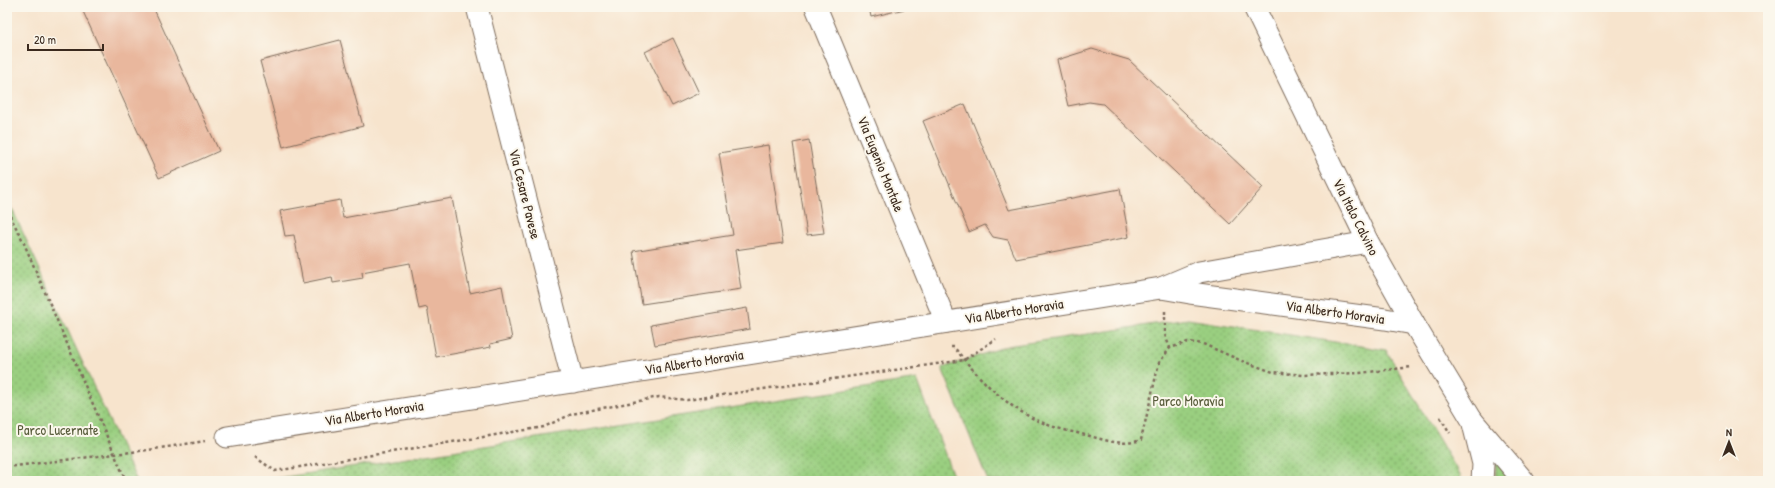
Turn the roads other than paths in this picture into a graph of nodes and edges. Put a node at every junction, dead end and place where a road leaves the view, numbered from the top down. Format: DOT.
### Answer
graph roads {
  1 [pos="477,7"];
  2 [pos="816,7"];
  3 [pos="1254,7"];
  4 [pos="1368,242"];
  5 [pos="1162,288"];
  6 [pos="946,322"];
  7 [pos="1414,324"];
  8 [pos="574,382"];
  9 [pos="1472,420"];
  10 [pos="227,437"];
  11 [pos="1482,481"];
  12 [pos="1524,481"];
  1 -- 8 [label="street, Via Cesare Pavese"];
  2 -- 6 [label="street, Via Eugenio Montale"];
  3 -- 4 [label="street, Via Italo Calvino"];
  4 -- 5 [label="street, Via Alberto Moravia"];
  4 -- 7 [label="street, Via Italo Calvino"];
  5 -- 6 [label="street, Via Alberto Moravia"];
  5 -- 7 [label="street, Via Alberto Moravia"];
  6 -- 8 [label="street, Via Alberto Moravia"];
  7 -- 9 [label="street, Via Italo Calvino"];
  8 -- 10 [label="street, Via Alberto Moravia"];
  9 -- 11 [label="street"];
  9 -- 12 [label="street"];
}
